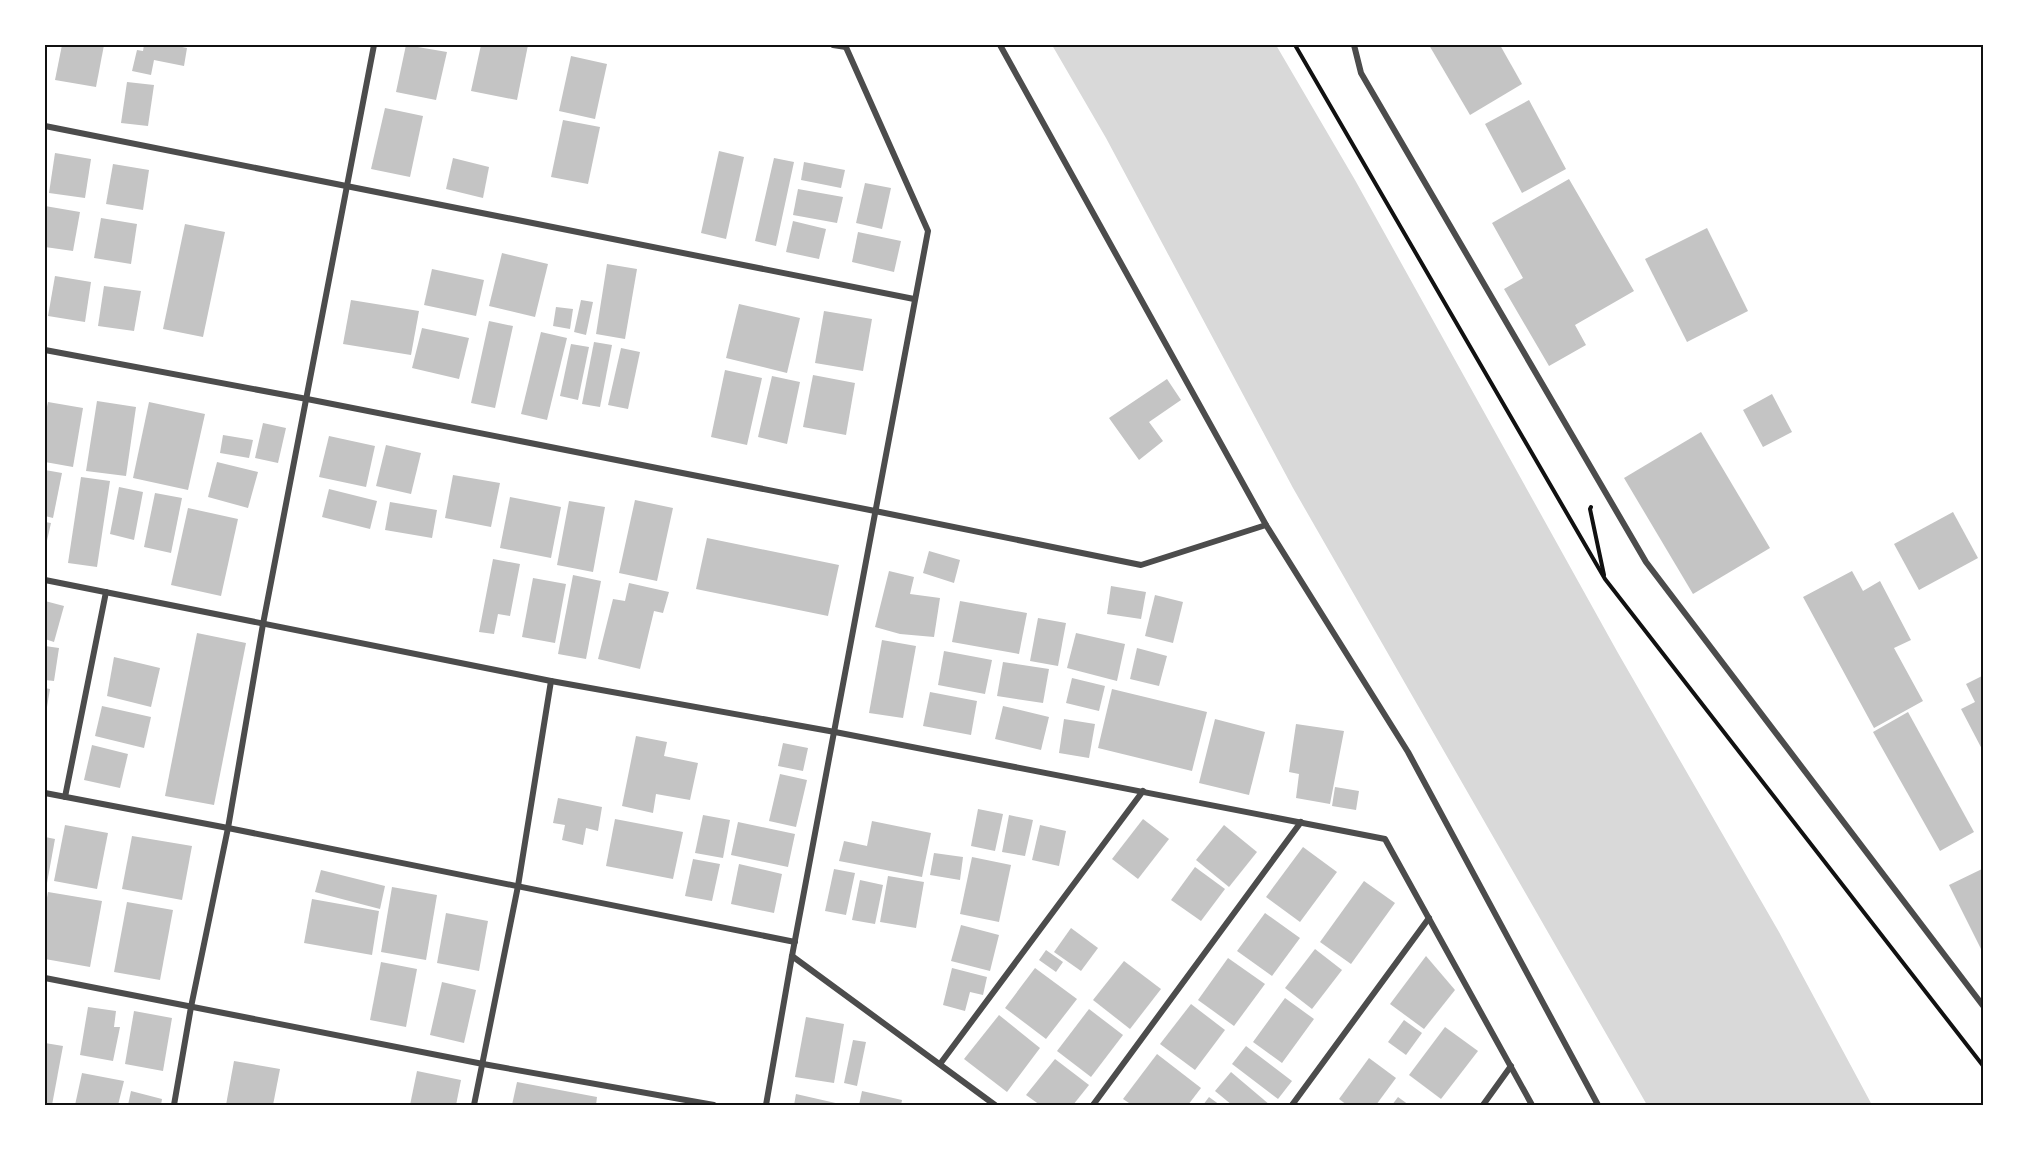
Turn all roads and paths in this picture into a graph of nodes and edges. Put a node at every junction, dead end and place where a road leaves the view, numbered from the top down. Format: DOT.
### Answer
graph roads {
  1 [pos="374,45"];
  2 [pos="833,45"];
  3 [pos="1000,45"];
  4 [pos="1295,45"];
  5 [pos="1354,45"];
  6 [pos="845,46"];
  7 [pos="45,126"];
  8 [pos="346,185"];
  9 [pos="914,299"];
  10 [pos="45,350"];
  11 [pos="307,399"];
  12 [pos="1601,484"];
  13 [pos="874,511"];
  14 [pos="1266,525"];
  15 [pos="1605,579"];
  16 [pos="45,580"];
  17 [pos="106,592"];
  18 [pos="262,624"];
  19 [pos="551,681"];
  20 [pos="835,732"];
  21 [pos="1143,791"];
  22 [pos="45,793"];
  23 [pos="65,797"];
  24 [pos="1301,822"];
  25 [pos="228,828"];
  26 [pos="518,886"];
  27 [pos="1429,918"];
  28 [pos="795,942"];
  29 [pos="792,956"];
  30 [pos="45,978"];
  31 [pos="191,1007"];
  32 [pos="1984,1007"];
  33 [pos="483,1064"];
  34 [pos="940,1064"];
  35 [pos="1511,1066"];
  36 [pos="1984,1067"];
  37 [pos="174,1105"];
  38 [pos="474,1105"];
  39 [pos="714,1105"];
  40 [pos="766,1105"];
  41 [pos="995,1105"];
  42 [pos="1093,1105"];
  43 [pos="1292,1105"];
  44 [pos="1483,1105"];
  45 [pos="1532,1105"];
  46 [pos="1598,1105"];
  1 -- 8 [label="street"];
  2 -- 6 [label="street"];
  3 -- 14 [label="street"];
  4 -- 15 [label="path"];
  5 -- 12 [label="street"];
  6 -- 9 [label="street"];
  7 -- 8 [label="street"];
  8 -- 9 [label="street"];
  8 -- 11 [label="street"];
  9 -- 13 [label="street"];
  10 -- 11 [label="street"];
  11 -- 13 [label="street"];
  11 -- 18 [label="street"];
  12 -- 15 [label="path"];
  12 -- 32 [label="street"];
  13 -- 14 [label="street"];
  13 -- 20 [label="street"];
  14 -- 46 [label="street"];
  15 -- 36 [label="path"];
  16 -- 17 [label="street"];
  17 -- 18 [label="street"];
  17 -- 23 [label="street"];
  18 -- 19 [label="street"];
  18 -- 25 [label="street"];
  19 -- 20 [label="street"];
  19 -- 26 [label="street"];
  20 -- 21 [label="street"];
  20 -- 28 [label="street"];
  21 -- 24 [label="street"];
  21 -- 34 [label="street"];
  22 -- 23 [label="street"];
  23 -- 25 [label="street"];
  24 -- 27 [label="street"];
  24 -- 42 [label="street"];
  25 -- 26 [label="street"];
  25 -- 31 [label="street"];
  26 -- 28 [label="street"];
  26 -- 33 [label="street"];
  27 -- 35 [label="street"];
  27 -- 43 [label="street"];
  28 -- 29 [label="street"];
  29 -- 34 [label="street"];
  29 -- 40 [label="street"];
  30 -- 31 [label="street"];
  31 -- 33 [label="street"];
  31 -- 37 [label="street"];
  33 -- 38 [label="street"];
  33 -- 39 [label="street"];
  34 -- 41 [label="street"];
  35 -- 44 [label="street"];
  35 -- 45 [label="street"];
}
